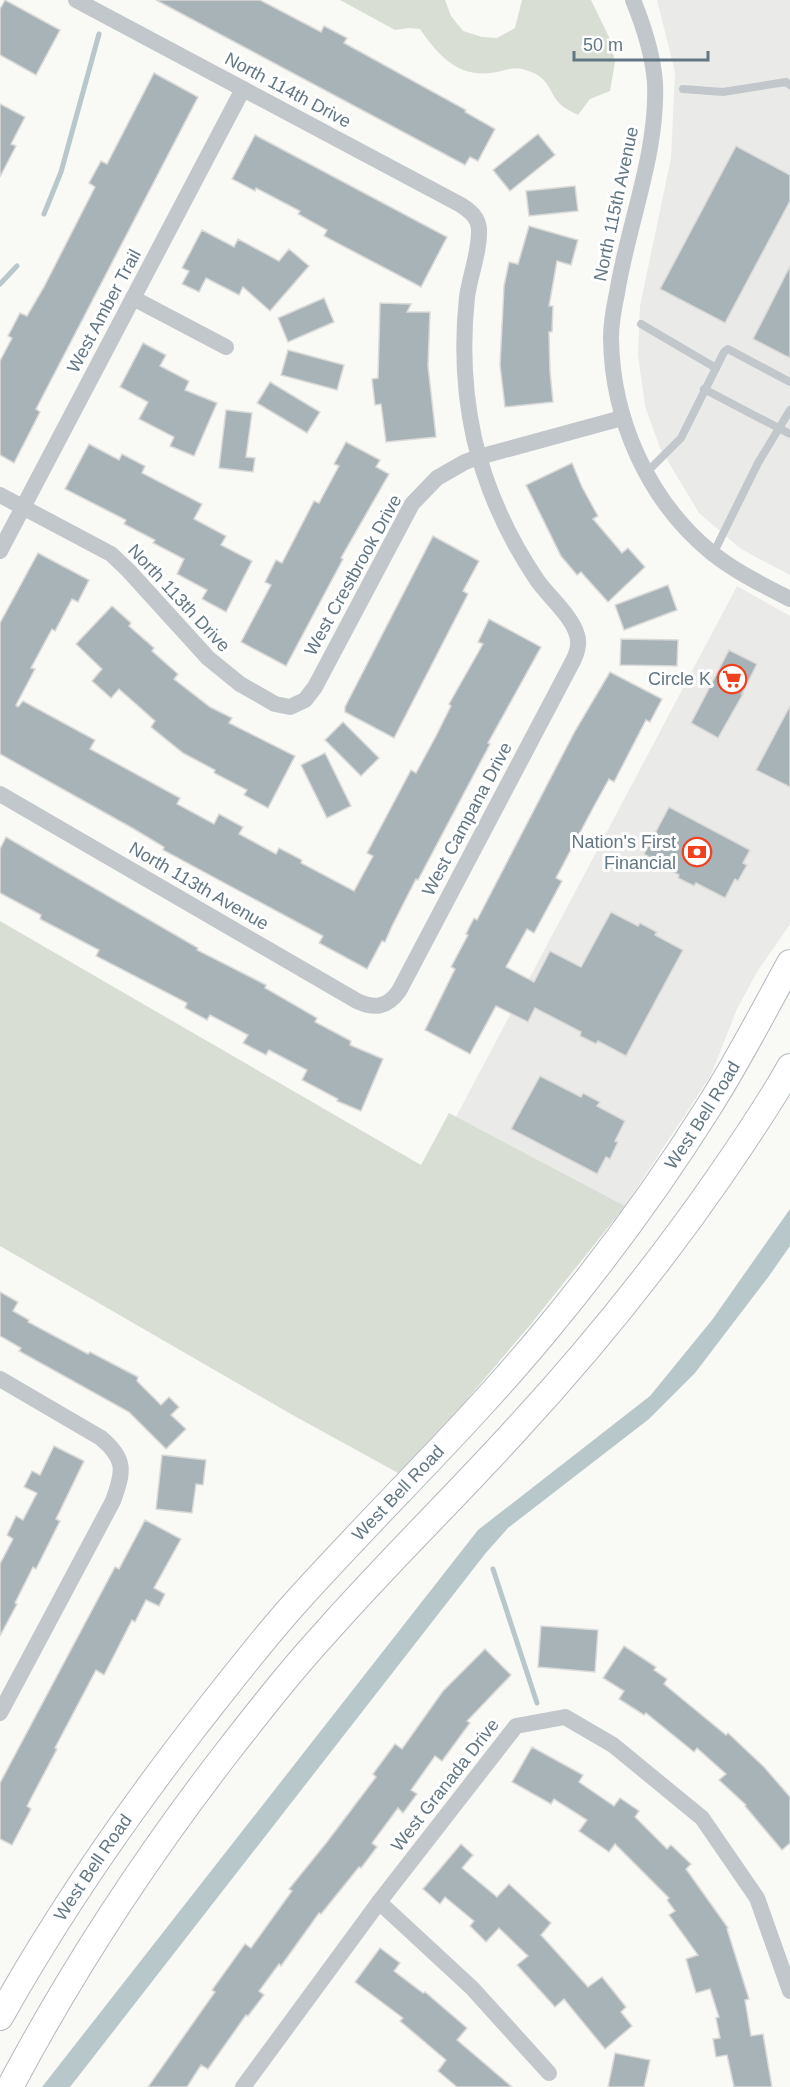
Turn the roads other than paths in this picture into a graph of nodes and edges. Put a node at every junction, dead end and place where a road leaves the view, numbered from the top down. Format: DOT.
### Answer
graph roads {
  1 [pos="633,0"];
  2 [pos="80,1"];
  3 [pos="790,85"];
  4 [pos="243,89"];
  5 [pos="683,89"];
  6 [pos="133,298"];
  7 [pos="641,324"];
  8 [pos="226,346"];
  9 [pos="716,368"];
  10 [pos="790,382"];
  11 [pos="705,389"];
  12 [pos="790,410"];
  13 [pos="622,418"];
  14 [pos="779,429"];
  15 [pos="790,434"];
  16 [pos="479,457"];
  17 [pos="645,474"];
  18 [pos="0,495"];
  19 [pos="23,507"];
  20 [pos="0,551"];
  21 [pos="713,554"];
  22 [pos="790,599"];
  23 [pos="298,705"];
  24 [pos="0,794"];
  25 [pos="790,963"];
  26 [pos="380,1006"];
  27 [pos="790,1067"];
  28 [pos="0,1379"];
  29 [pos="0,1713"];
  30 [pos="379,1902"];
  31 [pos="790,1991"];
  32 [pos="0,2017"];
  33 [pos="549,2073"];
  34 [pos="10,2087"];
  35 [pos="243,2087"];
  1 -- 13 [label="street, North 115th Avenue"];
  2 -- 4 [label="street, North 114th Drive"];
  3 -- 5 [label="lane"];
  4 -- 6 [label="street, West Amber Trail"];
  4 -- 16 [label="street, North 114th Drive"];
  6 -- 8 [label="street"];
  6 -- 19 [label="street, West Amber Trail"];
  7 -- 9 [label="lane"];
  9 -- 10 [label="lane"];
  9 -- 11 [label="lane"];
  11 -- 14 [label="lane"];
  11 -- 17 [label="lane"];
  12 -- 14 [label="lane"];
  13 -- 16 [label="street, West Crestbrook Drive"];
  13 -- 17 [label="street, North 115th Avenue"];
  14 -- 15 [label="lane"];
  14 -- 21 [label="lane"];
  16 -- 23 [label="street, West Crestbrook Drive"];
  16 -- 26 [label="street, West Campana Drive"];
  17 -- 21 [label="street, North 115th Avenue"];
  18 -- 19 [label="street, North 113th Drive"];
  19 -- 20 [label="street, West Amber Trail"];
  19 -- 23 [label="street, North 113th Drive"];
  21 -- 22 [label="street, North 115th Avenue"];
  24 -- 26 [label="street, North 113th Avenue"];
  25 -- 32 [label="main road, West Bell Road"];
  27 -- 34 [label="main road"];
  28 -- 29 [label="street"];
  30 -- 31 [label="street, West Granada Drive"];
  30 -- 33 [label="street"];
  30 -- 35 [label="street, West Granada Drive"];
}
